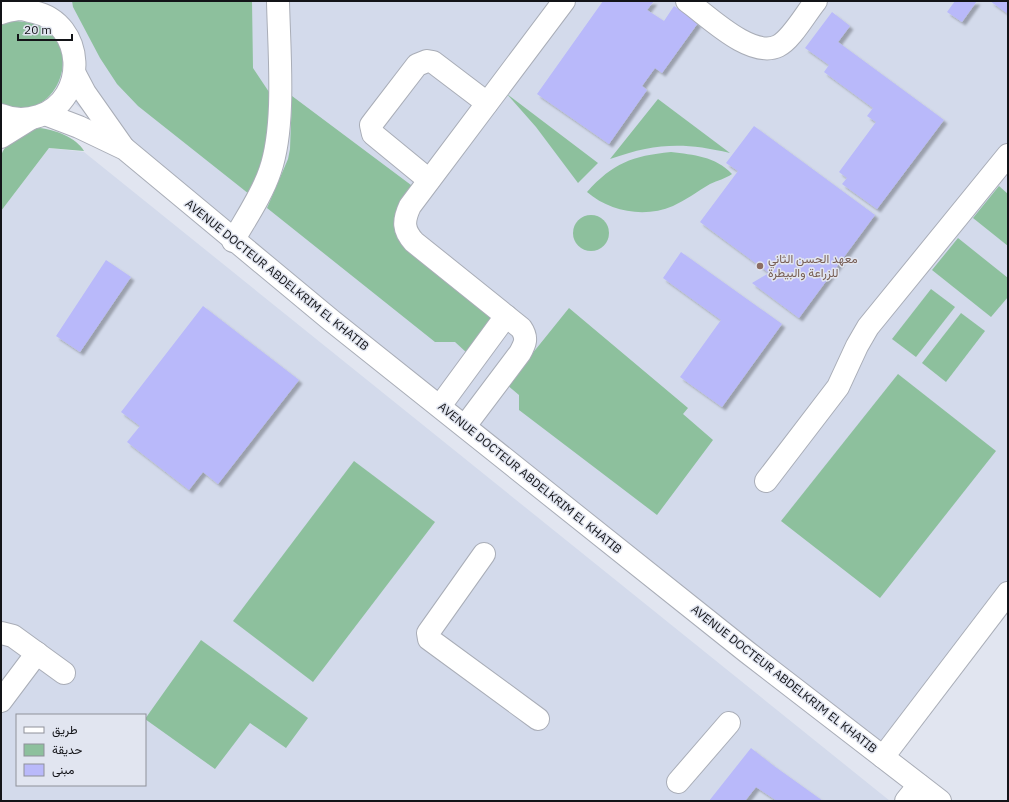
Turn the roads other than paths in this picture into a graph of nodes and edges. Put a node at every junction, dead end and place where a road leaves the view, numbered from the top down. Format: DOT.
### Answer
graph roads {
  1 [pos="9,1"];
  2 [pos="54,1"];
  3 [pos="278,1"];
  4 [pos="564,1"];
  5 [pos="687,1"];
  6 [pos="816,1"];
  7 [pos="1,11"];
  8 [pos="61,27"];
  9 [pos="75,74"];
  10 [pos="487,103"];
  11 [pos="1,115"];
  12 [pos="38,116"];
  13 [pos="1,137"];
  14 [pos="125,149"];
  15 [pos="1008,155"];
  16 [pos="429,180"];
  17 [pos="233,241"];
  18 [pos="506,316"];
  19 [pos="440,406"];
  20 [pos="465,426"];
  21 [pos="766,481"];
  22 [pos="484,554"];
  23 [pos="1008,593"];
  24 [pos="1,633"];
  25 [pos="37,653"];
  26 [pos="64,673"];
  27 [pos="1,701"];
  28 [pos="538,719"];
  29 [pos="729,723"];
  30 [pos="883,757"];
  31 [pos="678,782"];
  32 [pos="912,793"];
  33 [pos="940,801"];
  1 -- 7 [label="street"];
  2 -- 8 [label="street"];
  3 -- 17 [label="street"];
  4 -- 10 [label="street"];
  5 -- 6 [label="street"];
  7 -- 8 [label="street"];
  8 -- 9 [label="street"];
  9 -- 12 [label="street"];
  9 -- 14 [label="street"];
  10 -- 16 [label="street"];
  10 -- 16 [label="street"];
  11 -- 12 [label="street"];
  12 -- 13 [label="street"];
  12 -- 14 [label="street"];
  14 -- 17 [label="street, AVENUE DOCTEUR ABDELKRIM EL KHATIB"];
  15 -- 21 [label="street"];
  16 -- 18 [label="street"];
  17 -- 19 [label="street, AVENUE DOCTEUR ABDELKRIM EL KHATIB"];
  18 -- 19 [label="street"];
  18 -- 20 [label="street"];
  19 -- 20 [label="street, AVENUE DOCTEUR ABDELKRIM EL KHATIB"];
  20 -- 30 [label="street, AVENUE DOCTEUR ABDELKRIM EL KHATIB"];
  22 -- 28 [label="street"];
  23 -- 30 [label="street"];
  24 -- 25 [label="street"];
  25 -- 26 [label="street"];
  25 -- 27 [label="street"];
  29 -- 31 [label="street"];
  30 -- 32 [label="street, AVENUE DOCTEUR ABDELKRIM EL KHATIB"];
  32 -- 33 [label="street, AVENUE DOCTEUR ABDELKRIM EL KHATIB"];
}
